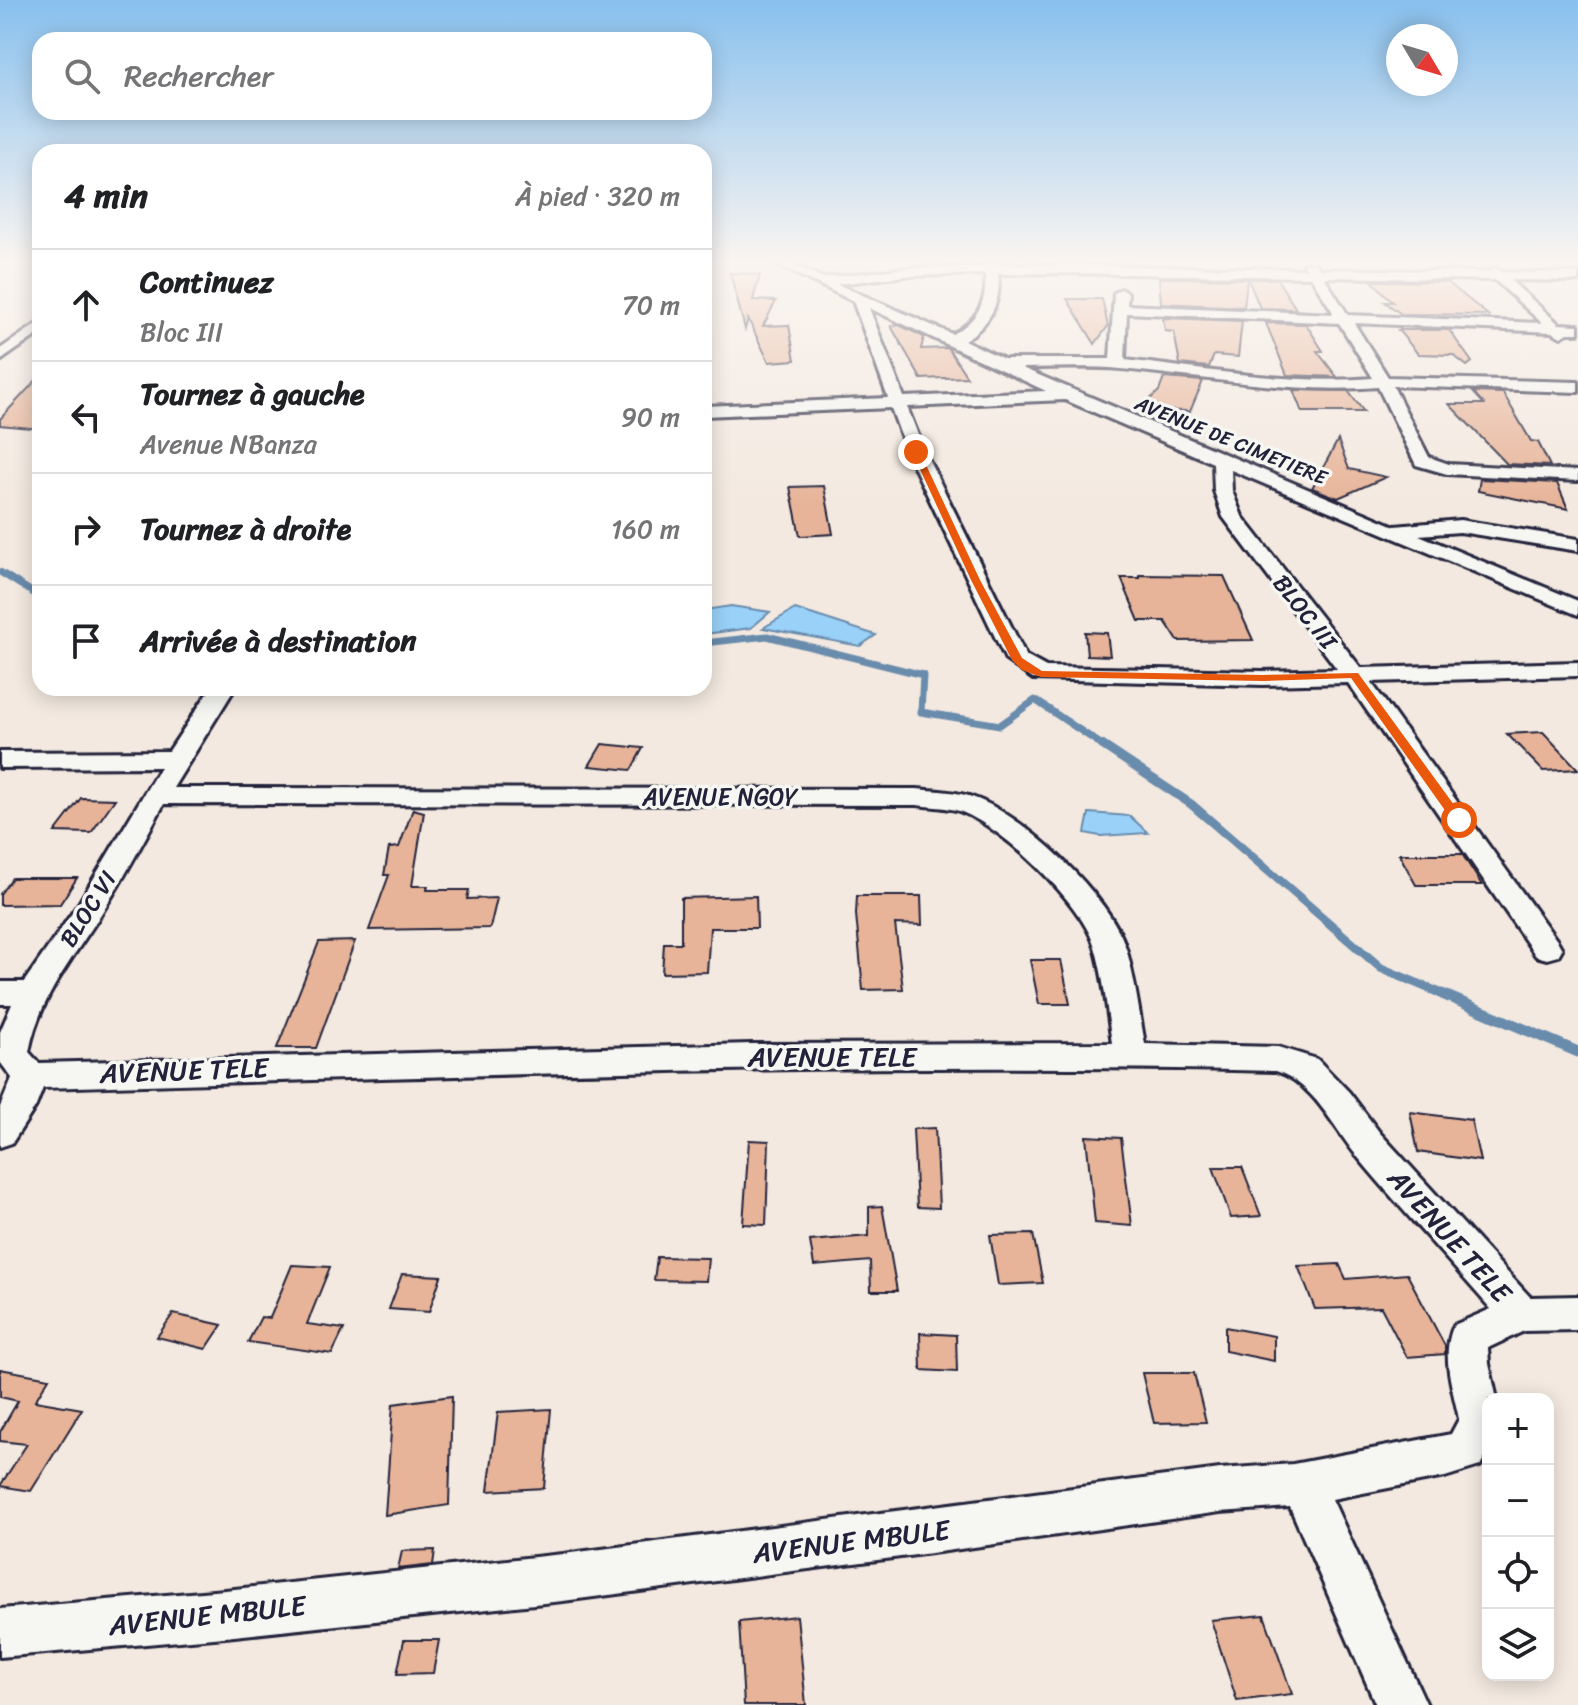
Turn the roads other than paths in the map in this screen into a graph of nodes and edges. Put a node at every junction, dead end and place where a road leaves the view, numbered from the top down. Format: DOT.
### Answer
graph roads {
  1 [pos="17,344"];
  2 [pos="875,344"];
  3 [pos="960,344"];
  4 [pos="1119,344"];
  5 [pos="1358,344"];
  6 [pos="0,356"];
  7 [pos="1002,363"];
  8 [pos="1117,364"];
  9 [pos="1383,382"];
  10 [pos="1578,387"];
  11 [pos="1067,395"];
  12 [pos="896,403"];
  13 [pos="712,411"];
  14 [pos="1222,462"];
  15 [pos="1578,476"];
  16 [pos="1393,531"];
  17 [pos="1578,545"];
  18 [pos="1578,609"];
  19 [pos="1578,669"];
  20 [pos="1354,675"];
  21 [pos="218,696"];
  22 [pos="177,759"];
  23 [pos="0,760"];
  24 [pos="155,796"];
  25 [pos="1547,949"];
  26 [pos="0,993"];
  27 [pos="33,993"];
  28 [pos="1131,1056"];
  29 [pos="30,1076"];
  30 [pos="0,1134"];
  31 [pos="1578,1313"];
  32 [pos="1521,1314"];
  33 [pos="1302,1483"];
  34 [pos="0,1633"];
  35 [pos="1402,1705"];
  1 -- 6 [label="street"];
  2 -- 12 [label="street"];
  3 -- 7 [label="street, AVENUE DE CIMETIERE"];
  4 -- 8 [label="street"];
  5 -- 9 [label="street"];
  7 -- 8 [label="street"];
  7 -- 11 [label="street, AVENUE DE CIMETIERE"];
  8 -- 9 [label="street"];
  9 -- 10 [label="street"];
  9 -- 15 [label="street"];
  11 -- 12 [label="street"];
  11 -- 14 [label="street, AVENUE DE CIMETIERE"];
  12 -- 13 [label="street"];
  12 -- 20 [label="street"];
  14 -- 16 [label="street, AVENUE DE CIMETIERE"];
  14 -- 20 [label="street, BLOC III"];
  16 -- 17 [label="street"];
  16 -- 18 [label="street, AVENUE DE CIMETIERE"];
  19 -- 20 [label="street"];
  20 -- 25 [label="street, BLOC III"];
  21 -- 22 [label="street, BLOC VI"];
  22 -- 23 [label="street"];
  22 -- 24 [label="street, BLOC VI"];
  24 -- 27 [label="street, BLOC VI"];
  24 -- 28 [label="street, AVENUE NGOY"];
  26 -- 27 [label="street"];
  27 -- 29 [label="street, BLOC VI"];
  28 -- 29 [label="street, AVENUE TELE"];
  28 -- 32 [label="street, AVENUE TELE"];
  29 -- 30 [label="street"];
  31 -- 32 [label="street, AVENUE MBULE"];
  32 -- 33 [label="street, AVENUE MBULE"];
  33 -- 34 [label="street, AVENUE MBULE"];
  33 -- 35 [label="street"];
}
